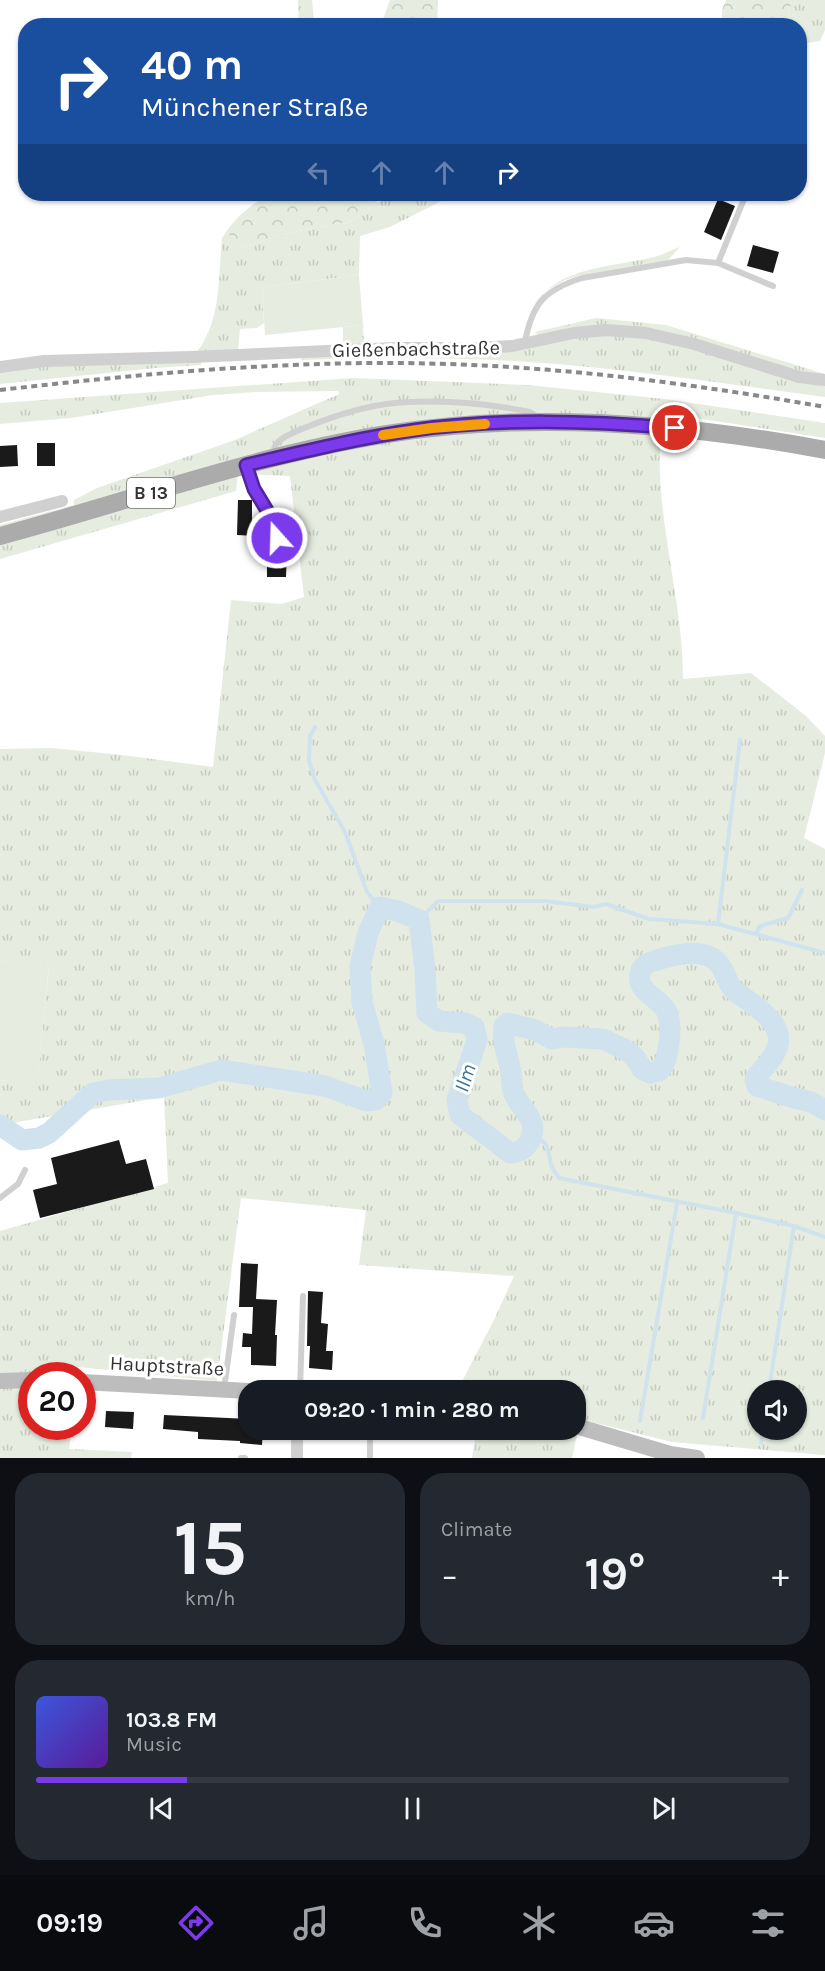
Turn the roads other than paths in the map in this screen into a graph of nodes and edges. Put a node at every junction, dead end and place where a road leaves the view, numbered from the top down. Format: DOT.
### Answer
graph roads {
  1 [pos="743,201"];
  2 [pos="718,263"];
  3 [pos="773,286"];
  4 [pos="525,342"];
  5 [pos="0,367"];
  6 [pos="825,380"];
  7 [pos="536,422"];
  8 [pos="825,450"];
  9 [pos="275,458"];
  10 [pos="246,465"];
  11 [pos="62,501"];
  12 [pos="0,517"];
  13 [pos="0,536"];
  14 [pos="277,538"];
  15 [pos="25,1170"];
  16 [pos="0,1198"];
  17 [pos="303,1296"];
  18 [pos="234,1315"];
  19 [pos="18,1380"];
  20 [pos="300,1380"];
  21 [pos="0,1381"];
  22 [pos="96,1383"];
  23 [pos="224,1390"];
  24 [pos="238,1391"];
  25 [pos="586,1429"];
  26 [pos="297,1440"];
  27 [pos="370,1440"];
  28 [pos="670,1456"];
  29 [pos="297,1458"];
  30 [pos="370,1458"];
  31 [pos="697,1458"];
  1 -- 2 [label="lane"];
  2 -- 3 [label="lane"];
  2 -- 4 [label="lane"];
  4 -- 5 [label="street, Gießenbachstraße"];
  4 -- 6 [label="street, Gießenbachstraße"];
  7 -- 8 [label="main road, B 13"];
  7 -- 9 [label="main road, B 13"];
  7 -- 9 [label="lane"];
  9 -- 10 [label="main road, B 13"];
  10 -- 13 [label="main road, B 13"];
  10 -- 14 [label="lane"];
  11 -- 12 [label="street"];
  15 -- 16 [label="lane"];
  17 -- 20 [label="lane"];
  18 -- 23 [label="lane"];
  19 -- 21 [label="street"];
  22 -- 23 [label="street, Hauptstraße"];
  23 -- 24 [label="street, Hauptstraße"];
  25 -- 28 [label="street"];
  26 -- 29 [label="street"];
  27 -- 30 [label="lane"];
  28 -- 31 [label="street"];
}
